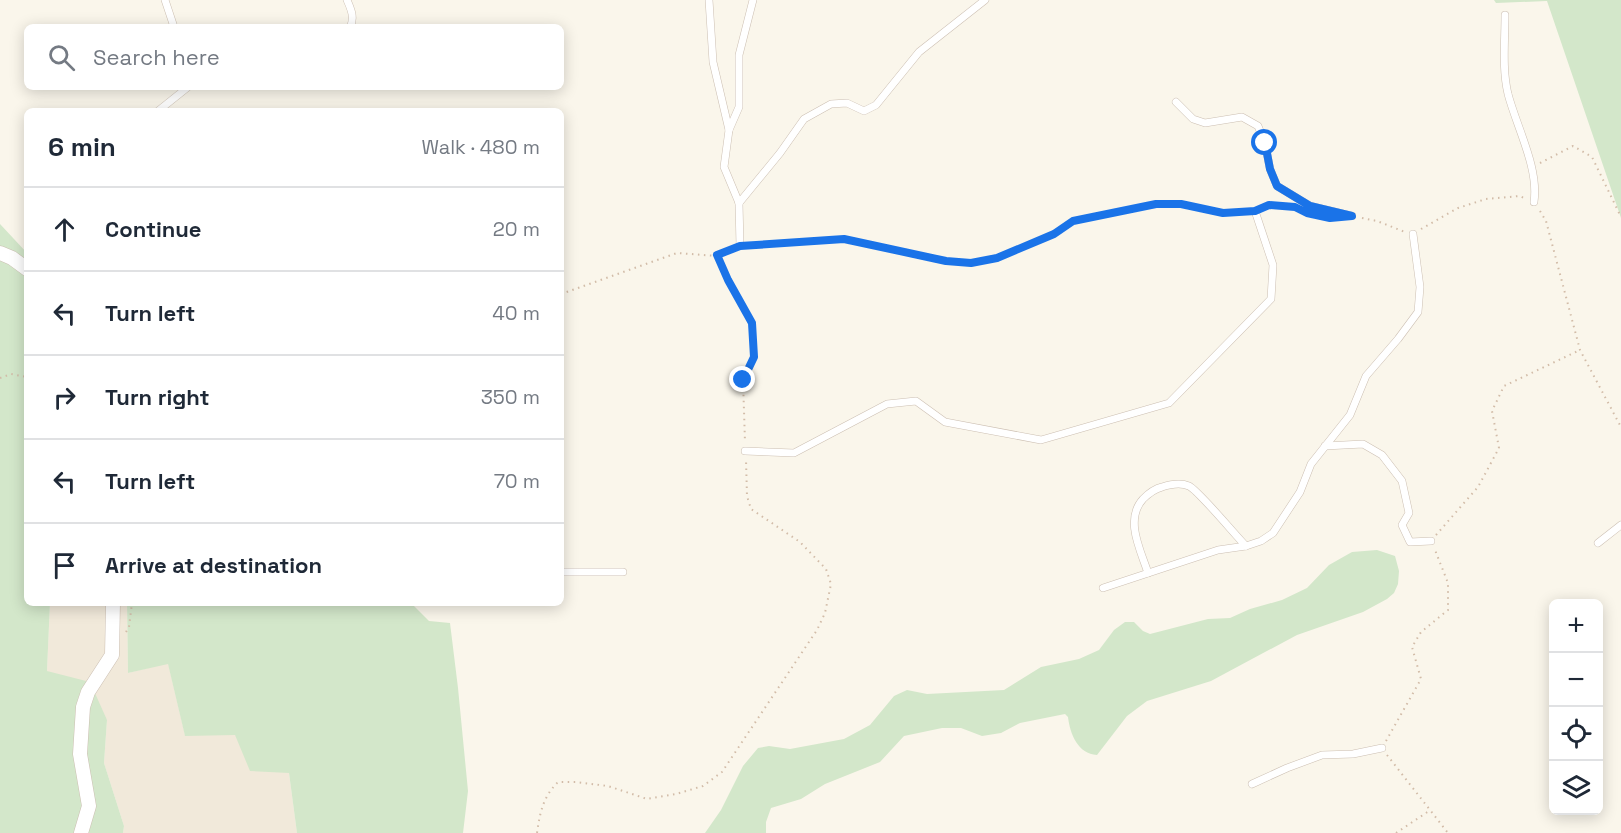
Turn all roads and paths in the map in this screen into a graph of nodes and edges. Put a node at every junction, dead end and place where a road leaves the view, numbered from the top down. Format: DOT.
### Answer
graph roads {
  1 [pos="165,0"];
  2 [pos="347,0"];
  3 [pos="709,0"];
  4 [pos="753,0"];
  5 [pos="985,0"];
  6 [pos="1505,15"];
  7 [pos="173,24"];
  8 [pos="352,24"];
  9 [pos="184,90"];
  10 [pos="1176,102"];
  11 [pos="162,108"];
  12 [pos="729,130"];
  13 [pos="1531,167"];
  14 [pos="1534,202"];
  15 [pos="739,203"];
  16 [pos="1295,207"];
  17 [pos="1255,211"];
  18 [pos="1352,216"];
  19 [pos="1621,217"];
  20 [pos="1413,234"];
  21 [pos="740,246"];
  22 [pos="0,254"];
  23 [pos="717,255"];
  24 [pos="24,267"];
  25 [pos="564,293"];
  26 [pos="1580,350"];
  27 [pos="24,376"];
  28 [pos="0,378"];
  29 [pos="1621,427"];
  30 [pos="1325,446"];
  31 [pos="745,451"];
  32 [pos="1621,525"];
  33 [pos="1431,541"];
  34 [pos="1598,543"];
  35 [pos="1246,546"];
  36 [pos="564,572"];
  37 [pos="623,572"];
  38 [pos="1148,573"];
  39 [pos="1103,588"];
  40 [pos="113,606"];
  41 [pos="1382,748"];
  42 [pos="1252,784"];
  43 [pos="1429,810"];
  44 [pos="81,833"];
  45 [pos="537,833"];
  46 [pos="1396,833"];
  47 [pos="1448,833"];
  1 -- 7 [label="lane"];
  2 -- 8 [label="lane"];
  3 -- 12 [label="lane"];
  4 -- 12 [label="lane"];
  5 -- 15 [label="lane"];
  6 -- 13 [label="lane"];
  9 -- 11 [label="lane"];
  10 -- 18 [label="lane"];
  12 -- 15 [label="lane"];
  13 -- 14 [label="lane"];
  13 -- 19 [label="path"];
  14 -- 20 [label="path"];
  14 -- 26 [label="path"];
  15 -- 21 [label="lane"];
  16 -- 17 [label="path"];
  17 -- 21 [label="path"];
  17 -- 31 [label="lane"];
  18 -- 20 [label="path"];
  20 -- 30 [label="lane"];
  21 -- 23 [label="path"];
  22 -- 24 [label="street"];
  23 -- 25 [label="path"];
  23 -- 31 [label="path"];
  26 -- 29 [label="path"];
  26 -- 33 [label="path"];
  27 -- 28 [label="path"];
  30 -- 33 [label="lane"];
  30 -- 35 [label="lane"];
  31 -- 45 [label="path"];
  32 -- 34 [label="lane"];
  33 -- 41 [label="path"];
  35 -- 38 [label="lane"];
  35 -- 38 [label="lane"];
  36 -- 37 [label="lane"];
  38 -- 39 [label="lane"];
  40 -- 44 [label="street"];
  41 -- 42 [label="lane"];
  41 -- 43 [label="path"];
  43 -- 46 [label="path"];
  43 -- 47 [label="path"];
}
